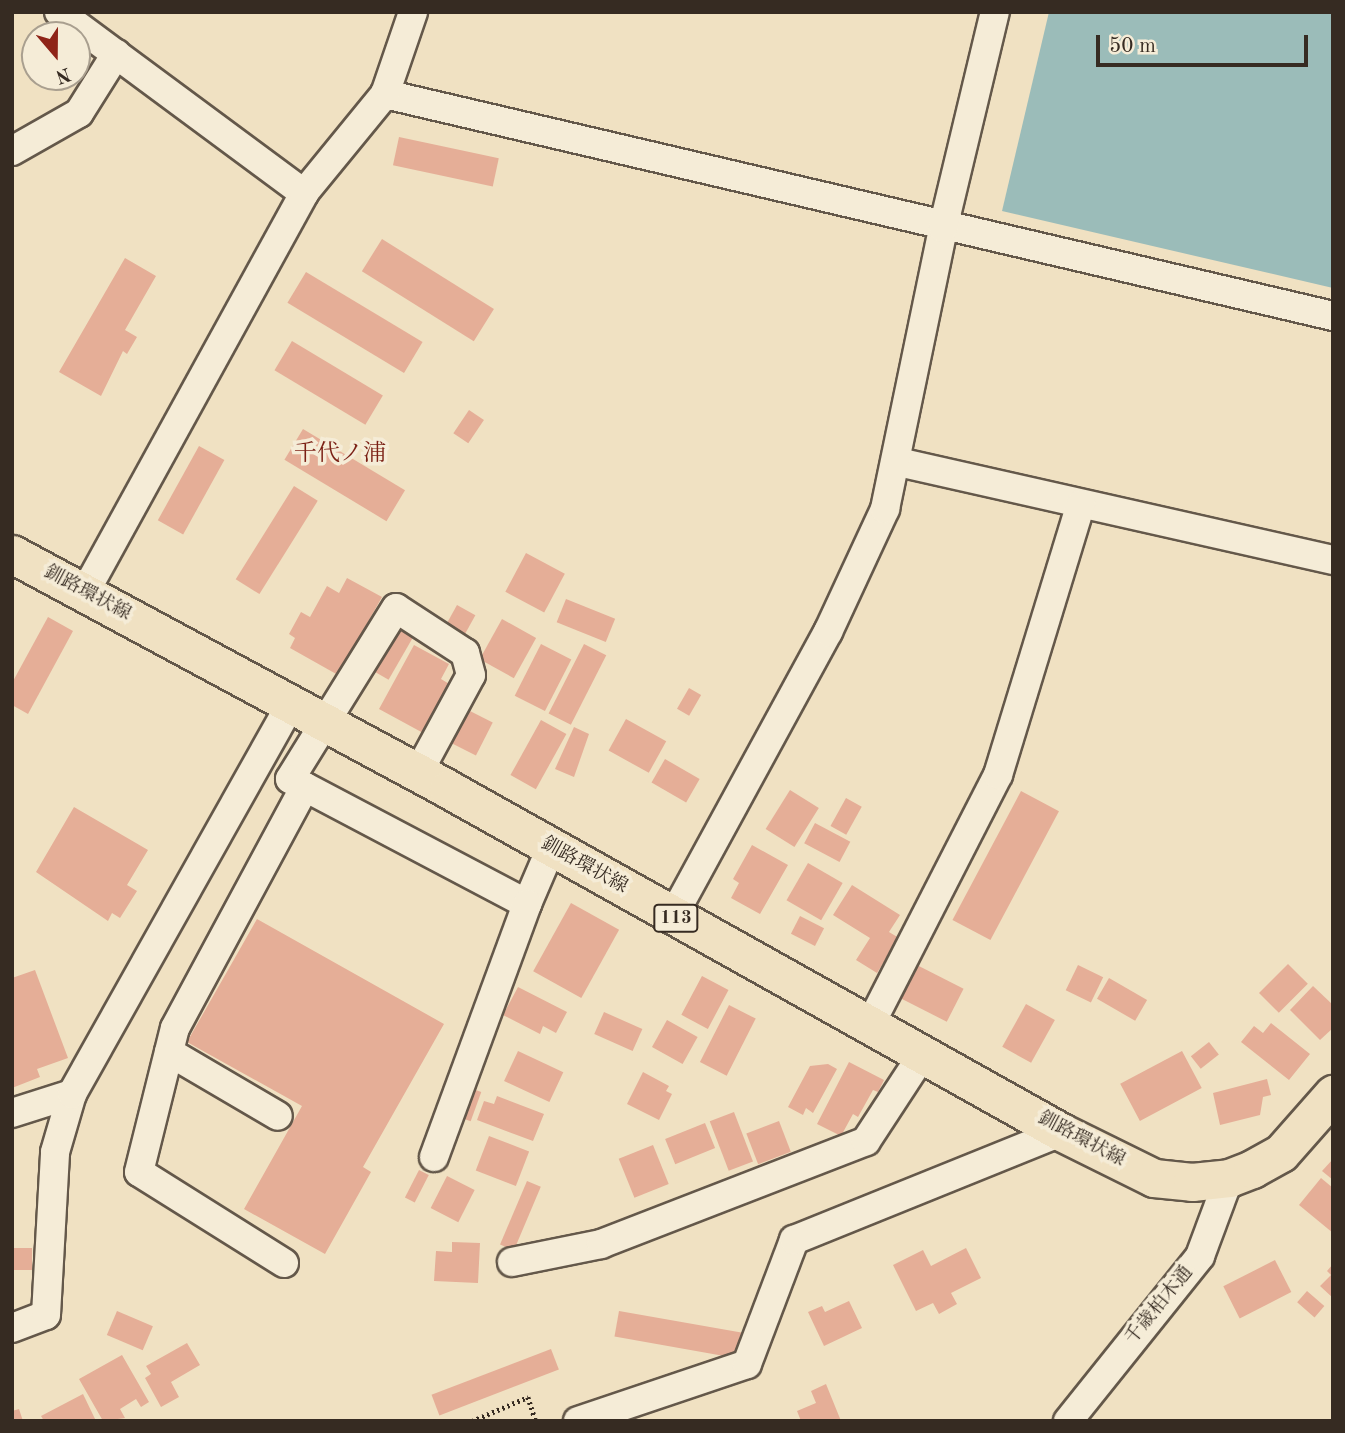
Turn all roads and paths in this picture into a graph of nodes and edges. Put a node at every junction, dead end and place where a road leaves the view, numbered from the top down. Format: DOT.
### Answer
graph roads {
  1 [pos="59,12"];
  2 [pos="414,12"];
  3 [pos="988,14"];
  4 [pos="116,54"];
  5 [pos="385,94"];
  6 [pos="12,151"];
  7 [pos="304,193"];
  8 [pos="943,228"];
  9 [pos="1333,316"];
  10 [pos="898,462"];
  11 [pos="1082,504"];
  12 [pos="12,554"];
  13 [pos="1331,554"];
  14 [pos="85,592"];
  15 [pos="291,703"];
  16 [pos="324,722"];
  17 [pos="418,773"];
  18 [pos="305,787"];
  19 [pos="551,848"];
  20 [pos="527,904"];
  21 [pos="673,916"];
  22 [pos="870,1025"];
  23 [pos="169,1052"];
  24 [pos="923,1054"];
  25 [pos="72,1094"];
  26 [pos="1333,1094"];
  27 [pos="12,1112"];
  28 [pos="278,1116"];
  29 [pos="1061,1132"];
  30 [pos="434,1157"];
  31 [pos="1229,1178"];
  32 [pos="284,1262"];
  33 [pos="512,1262"];
  34 [pos="12,1328"];
  35 [pos="472,1421"];
  36 [pos="536,1421"];
  37 [pos="578,1421"];
  38 [pos="1068,1421"];
  1 -- 4 [label="street"];
  2 -- 5 [label="street"];
  3 -- 8 [label="street"];
  4 -- 6 [label="street"];
  4 -- 7 [label="street"];
  5 -- 7 [label="street"];
  5 -- 8 [label="street"];
  7 -- 14 [label="street"];
  8 -- 9 [label="street"];
  8 -- 10 [label="street"];
  10 -- 11 [label="street"];
  10 -- 21 [label="street"];
  11 -- 13 [label="street"];
  11 -- 22 [label="street"];
  12 -- 14 [label="main road, 釧路環状線 / 113"];
  14 -- 15 [label="main road, 釧路環状線 / 113"];
  15 -- 16 [label="main road, 釧路環状線 / 113"];
  15 -- 25 [label="street"];
  16 -- 17 [label="main road, 釧路環状線 / 113"];
  16 -- 17 [label="street"];
  16 -- 18 [label="street"];
  17 -- 19 [label="main road, 釧路環状線 / 113"];
  18 -- 20 [label="street"];
  18 -- 23 [label="street"];
  19 -- 20 [label="street"];
  19 -- 21 [label="main road, 釧路環状線 / 113"];
  20 -- 30 [label="street"];
  21 -- 22 [label="main road, 釧路環状線 / 113"];
  22 -- 24 [label="main road, 釧路環状線 / 113"];
  23 -- 28 [label="street"];
  23 -- 32 [label="street"];
  24 -- 29 [label="main road, 釧路環状線 / 113"];
  24 -- 33 [label="street"];
  25 -- 27 [label="street"];
  25 -- 34 [label="street"];
  26 -- 31 [label="main road, 釧路環状線 / 113"];
  29 -- 31 [label="main road, 釧路環状線 / 113"];
  29 -- 37 [label="street"];
  31 -- 38 [label="street, 千歳柏木通"];
  35 -- 36 [label="path"];
}
